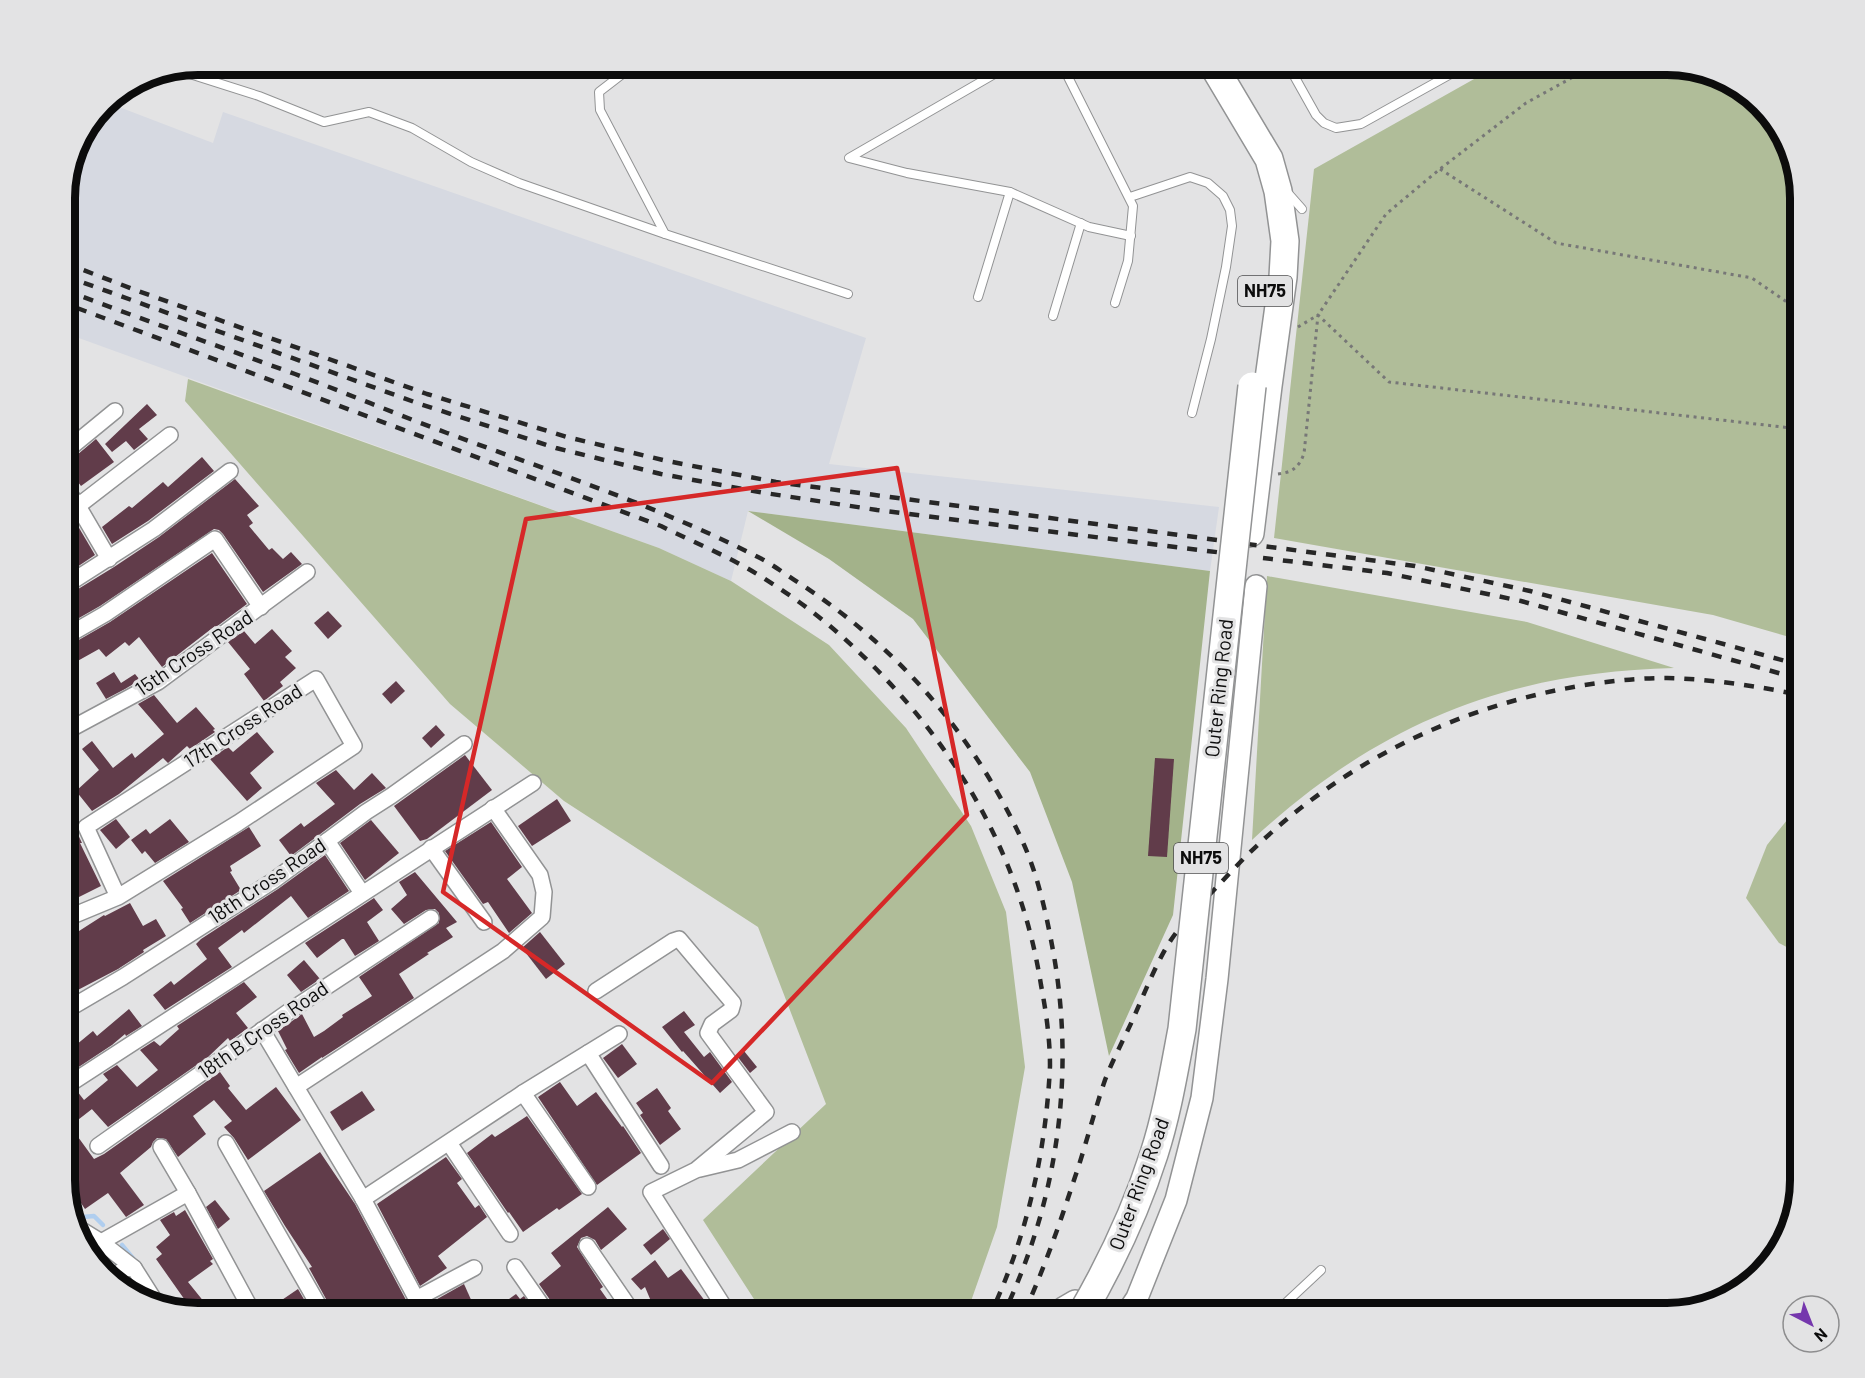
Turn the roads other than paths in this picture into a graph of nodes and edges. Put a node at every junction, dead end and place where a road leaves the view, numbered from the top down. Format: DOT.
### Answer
graph roads {
  1 [pos="194,75"];
  2 [pos="620,75"];
  3 [pos="991,75"];
  4 [pos="1068,75"];
  5 [pos="1200,75"];
  6 [pos="1219,75"];
  7 [pos="1294,75"];
  8 [pos="1448,75"];
  9 [pos="1275,180"];
  10 [pos="1010,192"];
  11 [pos="1130,197"];
  12 [pos="1302,208"];
  13 [pos="1081,223"];
  14 [pos="665,234"];
  15 [pos="1131,236"];
  16 [pos="848,294"];
  17 [pos="978,297"];
  18 [pos="1115,303"];
  19 [pos="1053,316"];
  20 [pos="1260,386"];
  21 [pos="115,411"];
  22 [pos="1192,413"];
  23 [pos="170,435"];
  24 [pos="75,444"];
  25 [pos="230,471"];
  26 [pos="75,502"];
  27 [pos="78,506"];
  28 [pos="109,559"];
  29 [pos="307,572"];
  30 [pos="75,580"];
  31 [pos="1256,586"];
  32 [pos="261,607"];
  33 [pos="75,631"];
  34 [pos="75,727"];
  35 [pos="464,744"];
  36 [pos="533,783"];
  37 [pos="493,808"];
  38 [pos="327,841"];
  39 [pos="430,848"];
  40 [pos="362,893"];
  41 [pos="118,897"];
  42 [pos="75,915"];
  43 [pos="431,918"];
  44 [pos="484,922"];
  45 [pos="596,991"];
  46 [pos="75,1005"];
  47 [pos="262,1030"];
  48 [pos="619,1034"];
  49 [pos="588,1053"];
  50 [pos="75,1080"];
  51 [pos="296,1087"];
  52 [pos="523,1093"];
  53 [pos="792,1132"];
  54 [pos="226,1143"];
  55 [pos="449,1143"];
  56 [pos="98,1146"];
  57 [pos="160,1147"];
  58 [pos="661,1166"];
  59 [pos="696,1170"];
  60 [pos="588,1187"];
  61 [pos="188,1193"];
  62 [pos="363,1198"];
  63 [pos="88,1234"];
  64 [pos="510,1234"];
  65 [pos="100,1242"];
  66 [pos="587,1246"];
  67 [pos="514,1267"];
  68 [pos="134,1268"];
  69 [pos="474,1268"];
  70 [pos="1321,1270"];
  71 [pos="118,1273"];
  72 [pos="150,1294"];
  73 [pos="416,1299"];
  74 [pos="247,1303"];
  75 [pos="317,1303"];
  76 [pos="418,1303"];
  77 [pos="539,1303"];
  78 [pos="626,1303"];
  79 [pos="721,1303"];
  80 [pos="1088,1303"];
  81 [pos="1104,1303"];
  82 [pos="1134,1303"];
  83 [pos="1286,1303"];
  1 -- 14 [label="lane"];
  2 -- 14 [label="lane"];
  3 -- 10 [label="lane"];
  4 -- 11 [label="lane"];
  5 -- 20 [label="highway, Outer Ring Road / NH75"];
  6 -- 9 [label="highway, Outer Ring Road / NH75"];
  7 -- 8 [label="lane"];
  9 -- 12 [label="lane"];
  9 -- 20 [label="highway, Outer Ring Road / NH75"];
  10 -- 13 [label="lane"];
  10 -- 17 [label="lane"];
  11 -- 15 [label="lane"];
  11 -- 22 [label="lane"];
  13 -- 15 [label="lane"];
  13 -- 19 [label="lane"];
  14 -- 16 [label="lane"];
  15 -- 18 [label="lane"];
  20 -- 80 [label="highway, Outer Ring Road / NH75, bridge"];
  20 -- 81 [label="highway, Outer Ring Road / NH75"];
  21 -- 24 [label="street"];
  23 -- 27 [label="street"];
  25 -- 28 [label="street"];
  26 -- 27 [label="street"];
  27 -- 28 [label="street"];
  28 -- 30 [label="street"];
  29 -- 32 [label="street, 15th Cross Road"];
  31 -- 82 [label="street"];
  32 -- 33 [label="street"];
  32 -- 34 [label="street, 15th Cross Road"];
  35 -- 38 [label="street, 18th Cross Road"];
  36 -- 37 [label="street"];
  37 -- 39 [label="street"];
  37 -- 51 [label="street"];
  38 -- 40 [label="street"];
  38 -- 46 [label="street, 18th Cross Road"];
  39 -- 40 [label="street"];
  39 -- 44 [label="street"];
  40 -- 50 [label="street"];
  41 -- 41 [label="street, 17th Cross Road"];
  41 -- 42 [label="street, 17th Cross Road"];
  43 -- 47 [label="street, 18th B Cross Road"];
  45 -- 59 [label="street"];
  47 -- 51 [label="street"];
  47 -- 56 [label="street, 18th B Cross Road"];
  48 -- 49 [label="street"];
  49 -- 52 [label="street"];
  49 -- 58 [label="street"];
  51 -- 62 [label="street"];
  52 -- 55 [label="street"];
  52 -- 60 [label="street"];
  53 -- 59 [label="street"];
  54 -- 75 [label="street"];
  55 -- 62 [label="street"];
  55 -- 64 [label="street"];
  57 -- 61 [label="street"];
  59 -- 79 [label="street"];
  61 -- 65 [label="street"];
  61 -- 74 [label="street"];
  62 -- 73 [label="street"];
  63 -- 65 [label="street"];
  65 -- 68 [label="street"];
  66 -- 78 [label="street"];
  67 -- 77 [label="street"];
  68 -- 71 [label="street"];
  68 -- 72 [label="street"];
  69 -- 73 [label="street"];
  70 -- 83 [label="lane"];
  73 -- 76 [label="street"];
}
